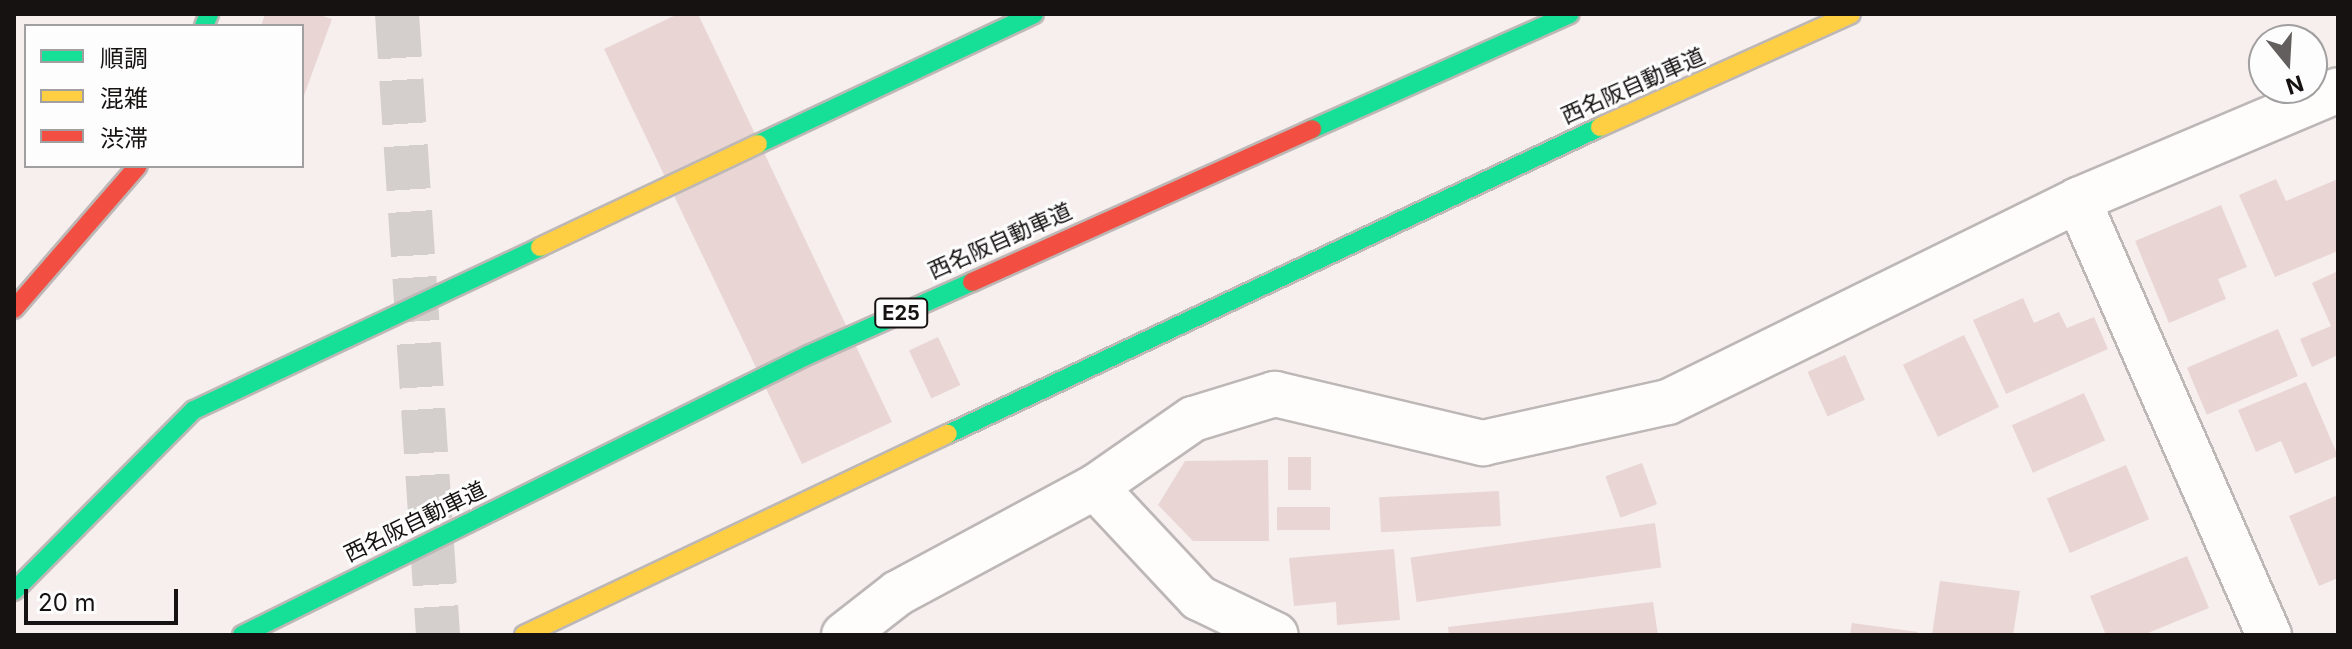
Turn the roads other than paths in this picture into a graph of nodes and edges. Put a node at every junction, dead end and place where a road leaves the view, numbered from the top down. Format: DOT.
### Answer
graph roads {
  1 [pos="1034,14"];
  2 [pos="1570,14"];
  3 [pos="1851,14"];
  4 [pos="2338,90"];
  5 [pos="136,168"];
  6 [pos="2078,200"];
  7 [pos="14,309"];
  8 [pos="1095,487"];
  9 [pos="14,591"];
  10 [pos="242,635"];
  11 [pos="524,635"];
  12 [pos="844,635"];
  13 [pos="1276,635"];
  14 [pos="2269,635"];
  1 -- 9 [label="main road"];
  2 -- 10 [label="main road, 西名阪自動車道 / E25"];
  3 -- 11 [label="main road, 西名阪自動車道"];
  4 -- 6 [label="street"];
  5 -- 7 [label="main road"];
  6 -- 8 [label="street"];
  6 -- 14 [label="street"];
  8 -- 12 [label="street"];
  8 -- 13 [label="street"];
}
